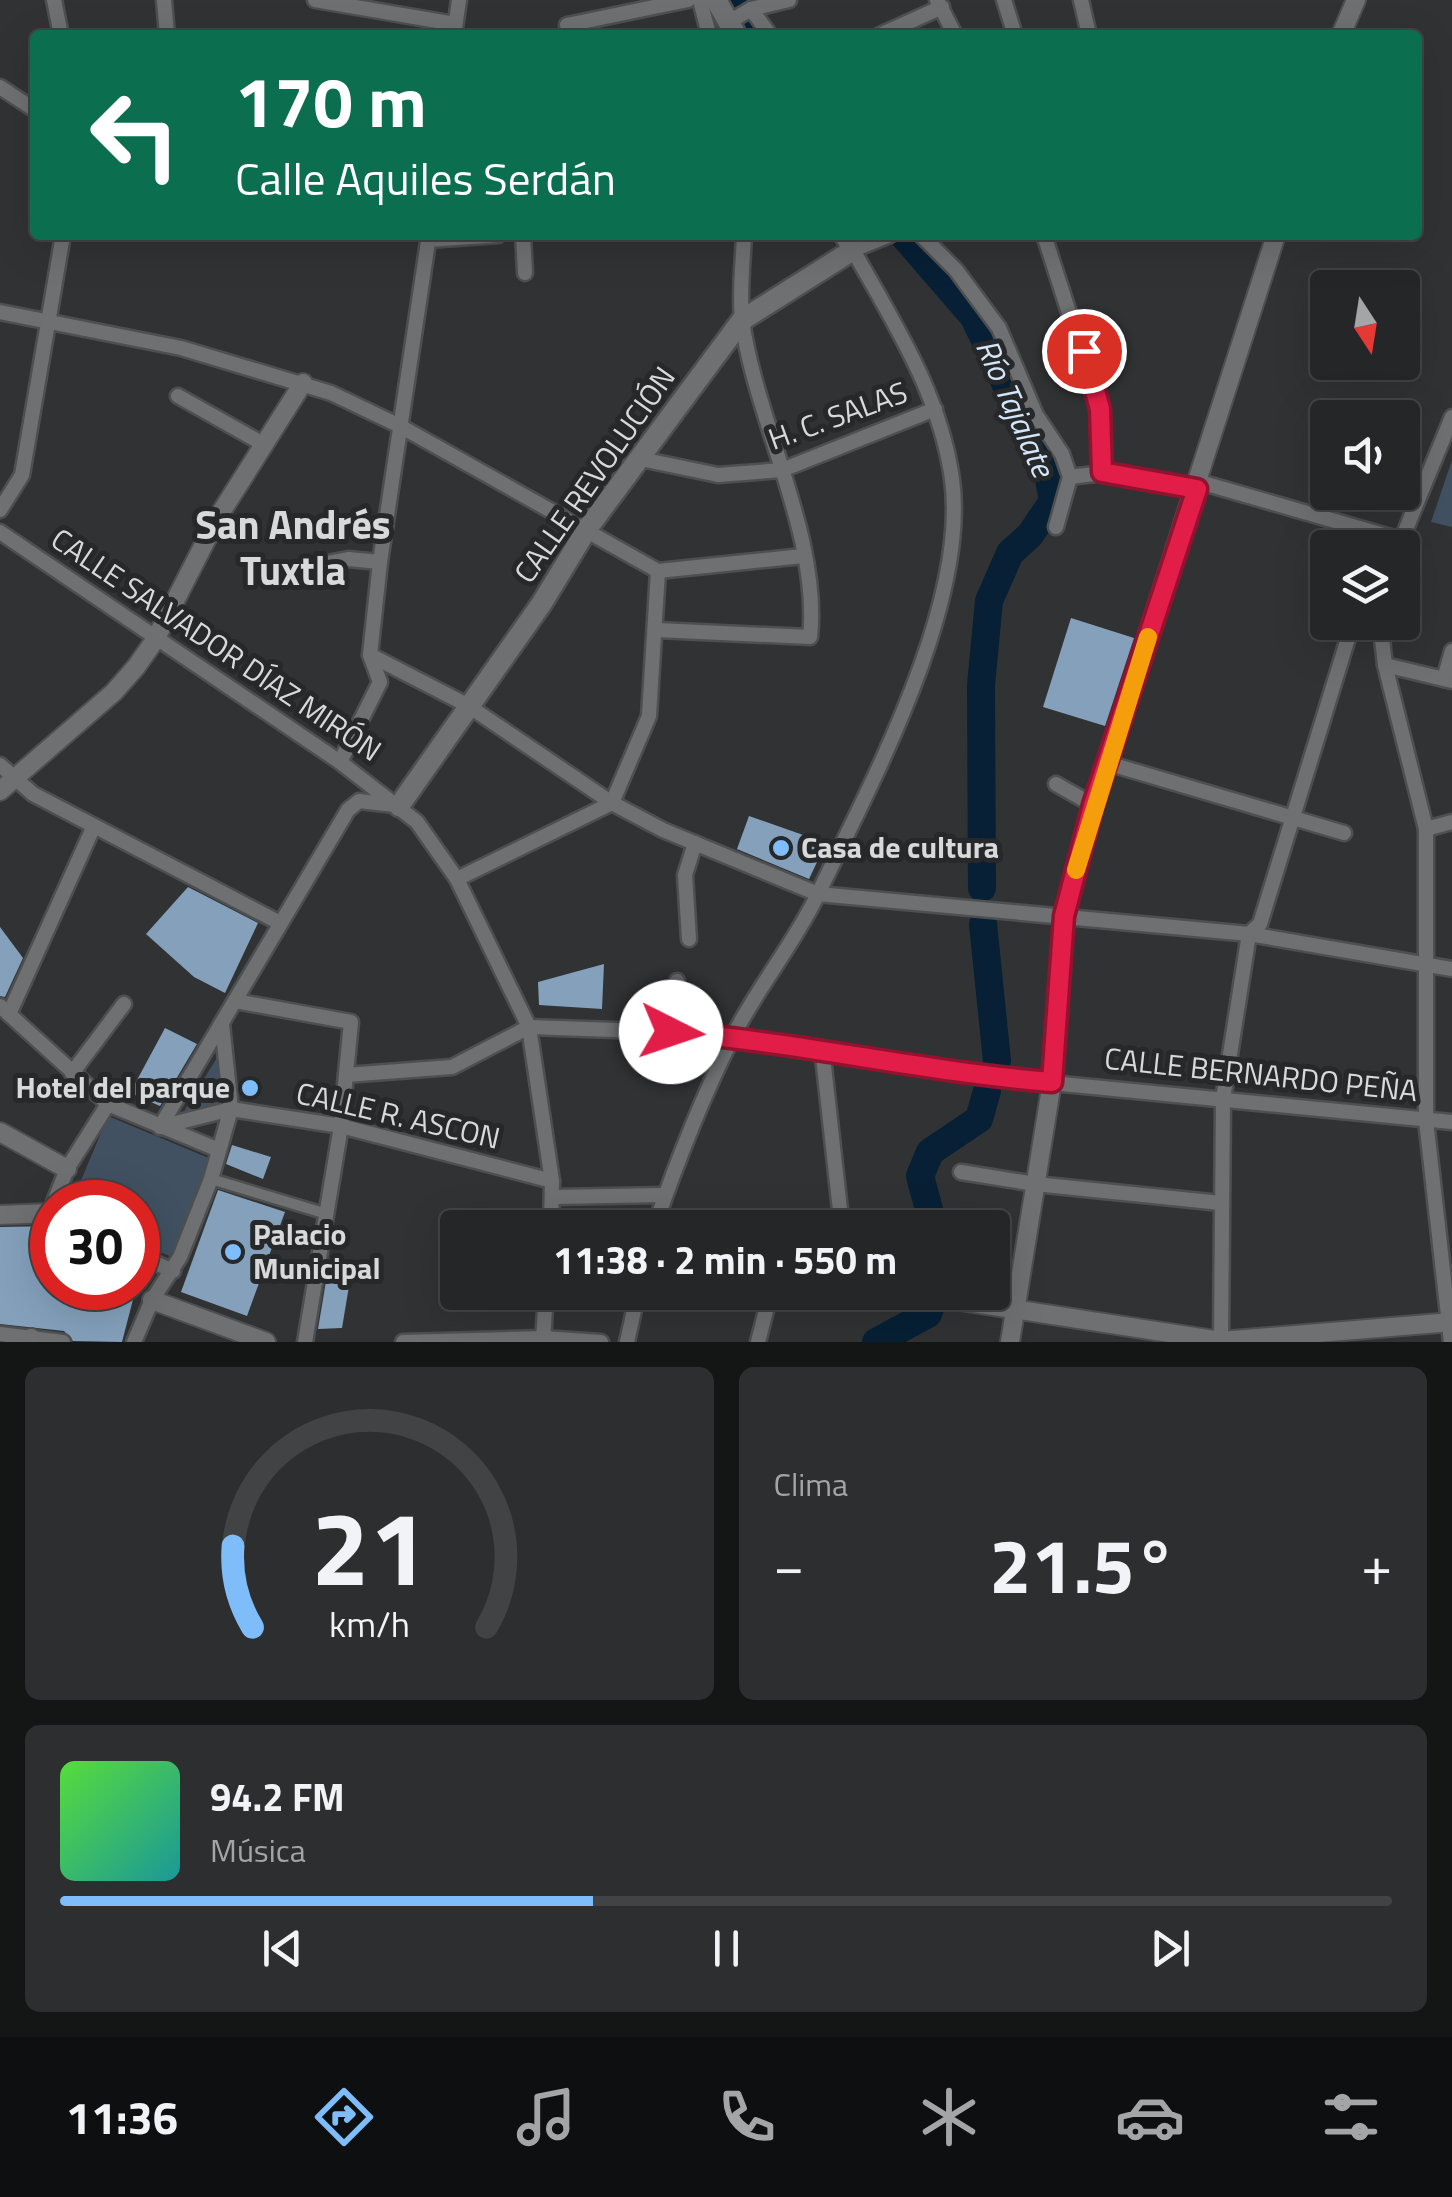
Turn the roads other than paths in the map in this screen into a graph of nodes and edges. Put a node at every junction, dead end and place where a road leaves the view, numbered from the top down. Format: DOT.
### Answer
graph roads {
  1 [pos="54,0"];
  2 [pos="164,0"];
  3 [pos="315,0"];
  4 [pos="459,0"];
  5 [pos="688,0"];
  6 [pos="700,0"];
  7 [pos="716,0"];
  8 [pos="1004,0"];
  9 [pos="1081,0"];
  10 [pos="1356,0"];
  11 [pos="781,1"];
  12 [pos="940,4"];
  13 [pos="740,18"];
  14 [pos="567,25"];
  15 [pos="60,30"];
  16 [pos="167,30"];
  17 [pos="454,30"];
  18 [pos="707,30"];
  19 [pos="890,30"];
  20 [pos="953,30"];
  21 [pos="1013,30"];
  22 [pos="1088,30"];
  23 [pos="1344,30"];
  24 [pos="0,86"];
  25 [pos="30,107"];
  26 [pos="62,240"];
  27 [pos="429,240"];
  28 [pos="523,240"];
  29 [pos="744,240"];
  30 [pos="926,240"];
  31 [pos="1046,240"];
  32 [pos="1274,240"];
  33 [pos="849,243"];
  34 [pos="525,273"];
  35 [pos="0,312"];
  36 [pos="742,320"];
  37 [pos="47,324"];
  38 [pos="303,383"];
  39 [pos="178,396"];
  40 [pos="935,409"];
  41 [pos="1452,418"];
  42 [pos="400,426"];
  43 [pos="265,446"];
  44 [pos="641,459"];
  45 [pos="782,470"];
  46 [pos="1102,472"];
  47 [pos="1070,477"];
  48 [pos="1199,485"];
  49 [pos="0,510"];
  50 [pos="1056,527"];
  51 [pos="586,529"];
  52 [pos="1352,530"];
  53 [pos="1406,530"];
  54 [pos="0,532"];
  55 [pos="802,556"];
  56 [pos="380,562"];
  57 [pos="317,565"];
  58 [pos="658,570"];
  59 [pos="657,630"];
  60 [pos="154,640"];
  61 [pos="1348,640"];
  62 [pos="1382,640"];
  63 [pos="1452,651"];
  64 [pos="370,655"];
  65 [pos="1385,665"];
  66 [pos="1448,680"];
  67 [pos="467,705"];
  68 [pos="340,762"];
  69 [pos="1107,763"];
  70 [pos="5,778"];
  71 [pos="367,781"];
  72 [pos="1056,784"];
  73 [pos="612,803"];
  74 [pos="1093,805"];
  75 [pos="399,806"];
  76 [pos="348,810"];
  77 [pos="1293,817"];
  78 [pos="1452,822"];
  79 [pos="94,826"];
  80 [pos="1426,829"];
  81 [pos="1344,832"];
  82 [pos="695,843"];
  83 [pos="457,879"];
  84 [pos="818,894"];
  85 [pos="1064,916"];
  86 [pos="278,922"];
  87 [pos="1249,934"];
  88 [pos="690,939"];
  89 [pos="1423,963"];
  90 [pos="1452,969"];
  91 [pos="677,981"];
  92 [pos="234,1000"];
  93 [pos="124,1004"];
  94 [pos="4,1010"];
  95 [pos="222,1022"];
  96 [pos="529,1027"];
  97 [pos="671,1032"];
  98 [pos="732,1037"];
  99 [pos="822,1048"];
  100 [pos="72,1073"];
  101 [pos="346,1075"];
  102 [pos="1052,1082"];
  103 [pos="1223,1100"];
  104 [pos="108,1104"];
  105 [pos="231,1109"];
  106 [pos="1426,1120"];
  107 [pos="1452,1122"];
  108 [pos="160,1126"];
  109 [pos="340,1126"];
  110 [pos="0,1132"];
  111 [pos="219,1150"];
  112 [pos="68,1169"];
  113 [pos="962,1172"];
  114 [pos="211,1178"];
  115 [pos="64,1180"];
  116 [pos="1035,1184"];
  117 [pos="552,1189"];
  118 [pos="665,1195"];
  119 [pos="1221,1202"];
  120 [pos="551,1210"];
  121 [pos="660,1210"];
  122 [pos="840,1210"];
  123 [pos="30,1211"];
  124 [pos="0,1214"];
  125 [pos="327,1214"];
  126 [pos="160,1265"];
  127 [pos="172,1271"];
  128 [pos="160,1288"];
  129 [pos="160,1303"];
  130 [pos="1010,1306"];
  131 [pos="1014,1306"];
  132 [pos="148,1310"];
  133 [pos="545,1310"];
  134 [pos="634,1310"];
  135 [pos="765,1310"];
  136 [pos="1450,1329"];
  137 [pos="0,1334"];
  138 [pos="30,1340"];
  139 [pos="543,1340"];
  140 [pos="1221,1341"];
  141 [pos="63,1342"];
  142 [pos="134,1342"];
  143 [pos="266,1342"];
  144 [pos="304,1342"];
  145 [pos="403,1342"];
  146 [pos="601,1342"];
  147 [pos="627,1342"];
  148 [pos="758,1342"];
  149 [pos="1010,1342"];
  1 -- 15 [label="street"];
  2 -- 16 [label="street"];
  3 -- 17 [label="street"];
  4 -- 17 [label="street"];
  5 -- 14 [label="street"];
  6 -- 18 [label="street"];
  7 -- 13 [label="main road"];
  8 -- 21 [label="street"];
  9 -- 22 [label="street"];
  10 -- 23 [label="street"];
  11 -- 13 [label="street"];
  12 -- 19 [label="street"];
  12 -- 20 [label="street"];
  24 -- 25 [label="street"];
  26 -- 37 [label="street"];
  27 -- 42 [label="street"];
  28 -- 34 [label="street"];
  29 -- 36 [label="street"];
  30 -- 47 [label="street"];
  31 -- 46 [label="street"];
  32 -- 48 [label="street"];
  33 -- 36 [label="main road, CALLE REVOLUCIÓN"];
  33 -- 40 [label="street"];
  35 -- 37 [label="street"];
  36 -- 44 [label="main road, CALLE REVOLUCIÓN"];
  36 -- 45 [label="street"];
  37 -- 38 [label="street"];
  37 -- 49 [label="street"];
  38 -- 42 [label="street"];
  38 -- 43 [label="street"];
  39 -- 43 [label="street"];
  40 -- 45 [label="street, H. C. SALAS"];
  40 -- 84 [label="street"];
  41 -- 53 [label="street"];
  42 -- 51 [label="street"];
  42 -- 56 [label="street"];
  43 -- 60 [label="street"];
  44 -- 45 [label="street, H. C. SALAS"];
  44 -- 51 [label="main road, CALLE REVOLUCIÓN"];
  45 -- 55 [label="street"];
  46 -- 47 [label="street"];
  46 -- 48 [label="street"];
  47 -- 50 [label="street"];
  48 -- 52 [label="street"];
  48 -- 69 [label="street"];
  51 -- 58 [label="street"];
  51 -- 67 [label="main road, CALLE REVOLUCIÓN"];
  54 -- 60 [label="street, CALLE SALVADOR DÍAZ MIRÓN"];
  55 -- 58 [label="street"];
  55 -- 59 [label="street"];
  56 -- 57 [label="street"];
  56 -- 64 [label="street"];
  58 -- 59 [label="street"];
  59 -- 73 [label="street"];
  60 -- 68 [label="street, CALLE SALVADOR DÍAZ MIRÓN"];
  60 -- 70 [label="street"];
  61 -- 77 [label="street"];
  62 -- 65 [label="street"];
  63 -- 66 [label="street"];
  64 -- 67 [label="street"];
  64 -- 68 [label="street"];
  65 -- 66 [label="street"];
  65 -- 80 [label="street"];
  67 -- 73 [label="street"];
  67 -- 75 [label="main road, CALLE REVOLUCIÓN"];
  68 -- 71 [label="street, CALLE SALVADOR DÍAZ MIRÓN"];
  69 -- 74 [label="street"];
  69 -- 77 [label="street"];
  70 -- 79 [label="street"];
  71 -- 75 [label="street, CALLE SALVADOR DÍAZ MIRÓN"];
  71 -- 76 [label="street"];
  72 -- 74 [label="street"];
  73 -- 82 [label="street"];
  73 -- 83 [label="street"];
  74 -- 85 [label="street"];
  75 -- 76 [label="street"];
  75 -- 83 [label="street, CALLE SALVADOR DÍAZ MIRÓN"];
  76 -- 86 [label="street"];
  77 -- 81 [label="street"];
  77 -- 87 [label="street"];
  78 -- 80 [label="street"];
  79 -- 86 [label="street"];
  79 -- 94 [label="street"];
  80 -- 89 [label="street"];
  82 -- 84 [label="street"];
  82 -- 88 [label="street"];
  83 -- 96 [label="street, CALLE SALVADOR DÍAZ MIRÓN"];
  84 -- 85 [label="street"];
  84 -- 98 [label="street"];
  85 -- 87 [label="street"];
  85 -- 102 [label="street"];
  86 -- 92 [label="street"];
  87 -- 89 [label="street"];
  87 -- 103 [label="street"];
  89 -- 90 [label="street"];
  89 -- 106 [label="street"];
  91 -- 97 [label="street"];
  92 -- 95 [label="street"];
  92 -- 101 [label="street"];
  93 -- 100 [label="street"];
  94 -- 100 [label="street"];
  95 -- 105 [label="street"];
  95 -- 108 [label="street"];
  96 -- 97 [label="street, CALLE BERNARDO PEÑA"];
  96 -- 101 [label="street"];
  96 -- 117 [label="street, CALLE SALVADOR DÍAZ MIRÓN"];
  97 -- 98 [label="street, CALLE BERNARDO PEÑA"];
  98 -- 99 [label="street, CALLE BERNARDO PEÑA"];
  98 -- 118 [label="street"];
  99 -- 102 [label="street, CALLE BERNARDO PEÑA"];
  99 -- 122 [label="street"];
  100 -- 104 [label="street"];
  101 -- 109 [label="street"];
  102 -- 103 [label="street, CALLE BERNARDO PEÑA"];
  102 -- 116 [label="street"];
  103 -- 106 [label="street, CALLE BERNARDO PEÑA"];
  103 -- 119 [label="street"];
  104 -- 108 [label="street"];
  104 -- 112 [label="street"];
  105 -- 108 [label="street"];
  105 -- 109 [label="street, CALLE R. ASCON"];
  105 -- 111 [label="street"];
  106 -- 107 [label="street, CALLE BERNARDO PEÑA"];
  106 -- 136 [label="street"];
  108 -- 111 [label="street"];
  109 -- 117 [label="street, CALLE R. ASCON"];
  109 -- 125 [label="street"];
  110 -- 112 [label="street"];
  111 -- 114 [label="street"];
  112 -- 115 [label="street"];
  113 -- 116 [label="street"];
  114 -- 125 [label="street"];
  114 -- 127 [label="street"];
  116 -- 119 [label="street"];
  116 -- 131 [label="street"];
  117 -- 118 [label="street, CALLE R. ASCON"];
  117 -- 120 [label="street, CALLE SALVADOR DÍAZ MIRÓN"];
  118 -- 121 [label="street"];
  119 -- 140 [label="street"];
  123 -- 124 [label="street"];
  125 -- 144 [label="street"];
  126 -- 127 [label="street"];
  127 -- 128 [label="street"];
  129 -- 143 [label="street"];
  130 -- 131 [label="street"];
  131 -- 140 [label="street"];
  131 -- 149 [label="street"];
  132 -- 142 [label="street"];
  133 -- 139 [label="street"];
  134 -- 147 [label="street"];
  135 -- 148 [label="street"];
  136 -- 140 [label="street"];
  137 -- 138 [label="street"];
  138 -- 141 [label="street"];
  139 -- 145 [label="street"];
  139 -- 146 [label="street"];
}
